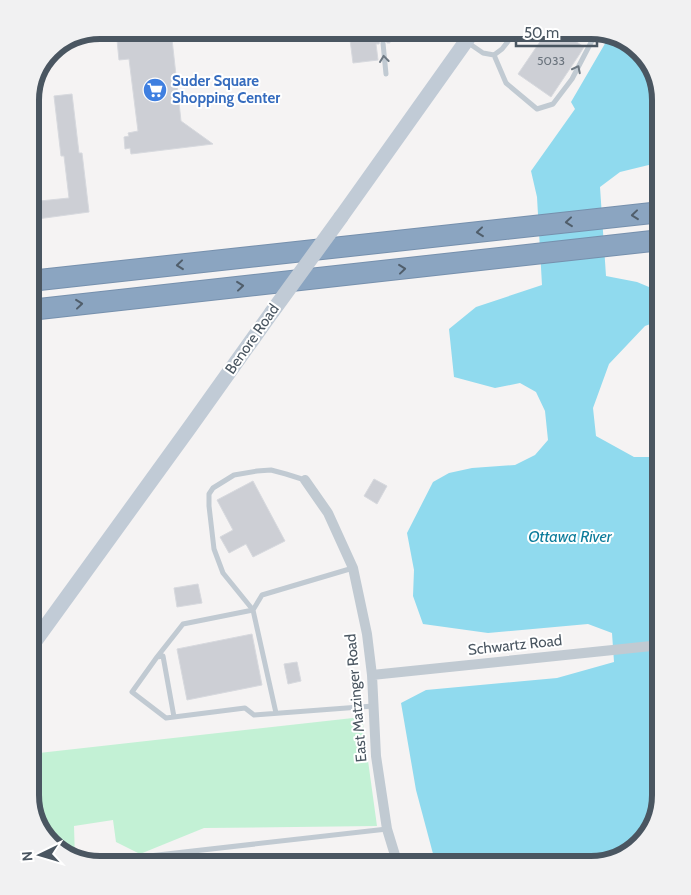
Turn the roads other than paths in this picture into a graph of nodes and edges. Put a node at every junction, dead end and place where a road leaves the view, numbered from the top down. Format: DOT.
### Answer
graph roads {
  1 [pos="468,39"];
  2 [pos="475,39"];
  3 [pos="510,39"];
  4 [pos="593,39"];
  5 [pos="382,43"];
  6 [pos="494,55"];
  7 [pos="386,74"];
  8 [pos="652,213"];
  9 [pos="652,241"];
  10 [pos="39,281"];
  11 [pos="39,309"];
  12 [pos="305,480"];
  13 [pos="354,568"];
  14 [pos="253,610"];
  15 [pos="39,636"];
  16 [pos="652,646"];
  17 [pos="156,657"];
  18 [pos="372,675"];
  19 [pos="373,706"];
  20 [pos="276,713"];
  21 [pos="174,717"];
  22 [pos="387,829"];
  23 [pos="149,856"];
  24 [pos="395,856"];
  1 -- 15 [label="main road, Benore Road, bridge"];
  2 -- 6 [label="lane"];
  3 -- 6 [label="lane"];
  6 -- 4 [label="lane, one-way"];
  7 -- 5 [label="lane, one-way"];
  8 -- 10 [label="highway, one-way"];
  11 -- 9 [label="highway, one-way"];
  12 -- 13 [label="street, East Matzinger Road"];
  12 -- 14 [label="lane"];
  13 -- 14 [label="lane"];
  13 -- 18 [label="street, East Matzinger Road"];
  14 -- 17 [label="lane"];
  14 -- 20 [label="lane"];
  16 -- 18 [label="street, Schwartz Road"];
  17 -- 21 [label="lane"];
  17 -- 21 [label="lane"];
  18 -- 19 [label="street, East Matzinger Road"];
  19 -- 20 [label="lane"];
  19 -- 22 [label="street, East Matzinger Road"];
  20 -- 21 [label="lane"];
  22 -- 23 [label="lane"];
  22 -- 24 [label="street, East Matzinger Road"];
}
